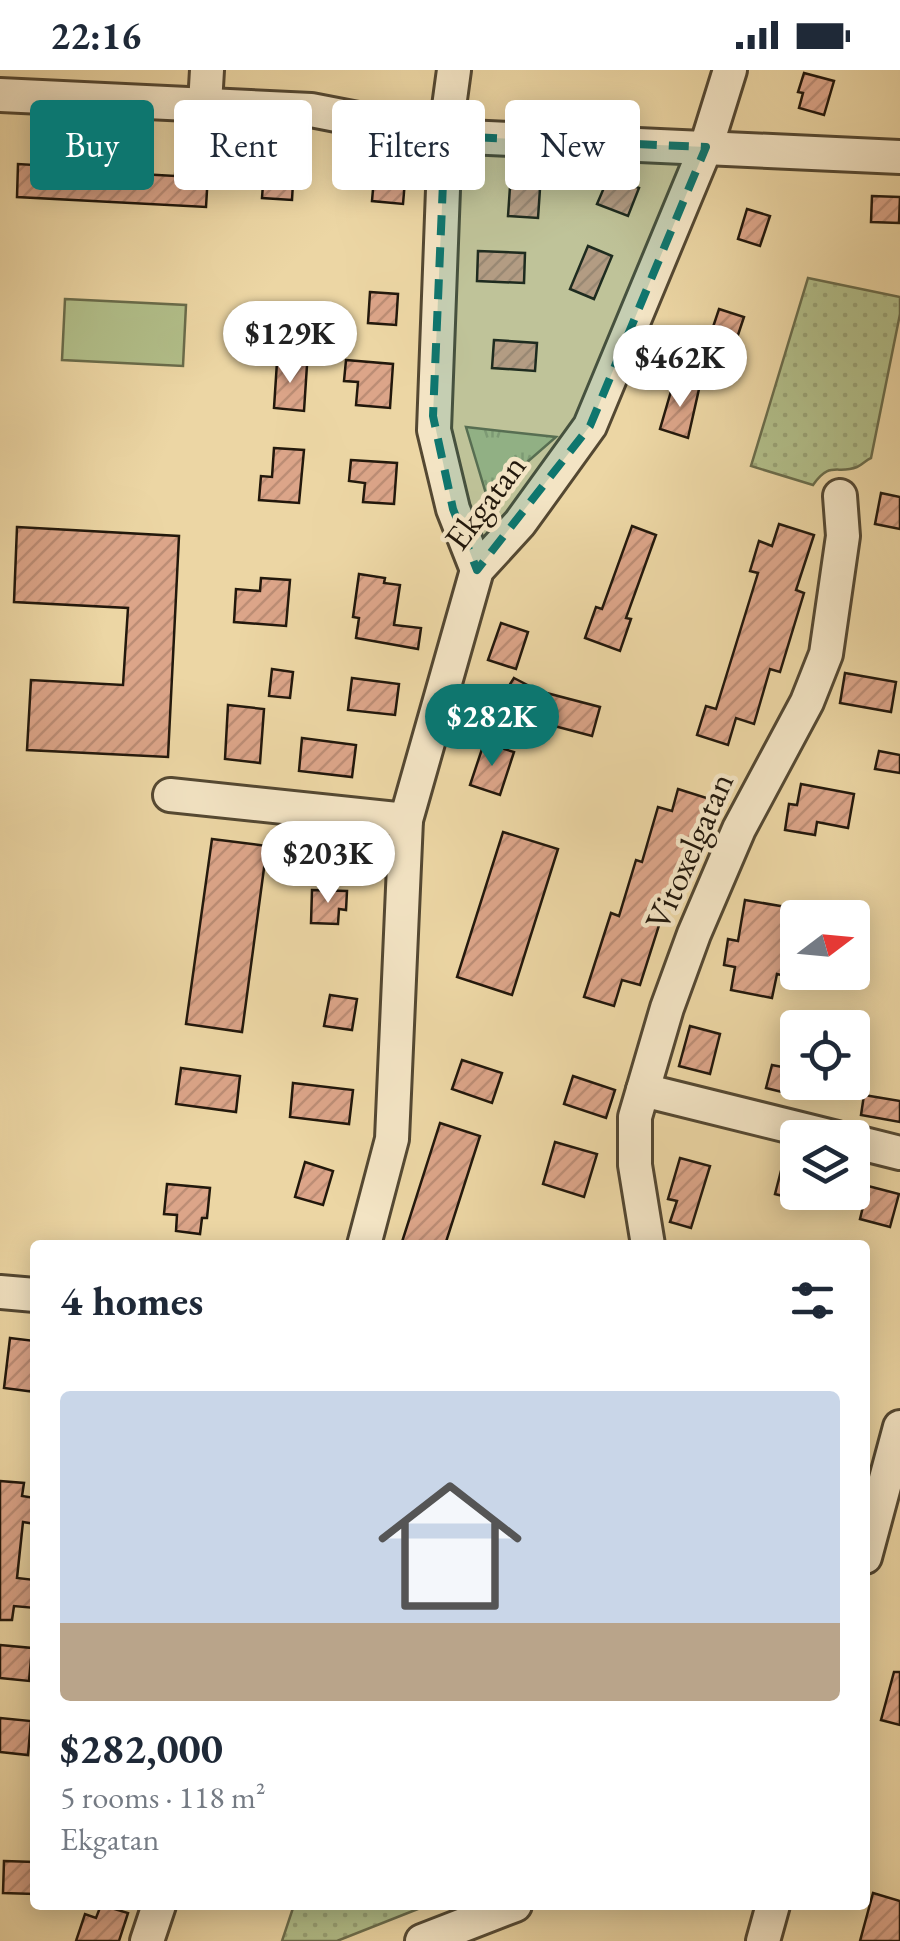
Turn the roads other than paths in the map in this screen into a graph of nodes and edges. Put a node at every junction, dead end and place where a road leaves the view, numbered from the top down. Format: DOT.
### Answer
graph roads {
  1 [pos="207,70"];
  2 [pos="454,70"];
  3 [pos="730,70"];
  4 [pos="0,95"];
  5 [pos="205,100"];
  6 [pos="450,100"];
  7 [pos="174,103"];
  8 [pos="485,138"];
  9 [pos="706,147"];
  10 [pos="900,157"];
  11 [pos="443,190"];
  12 [pos="840,496"];
  13 [pos="477,570"];
  14 [pos="170,795"];
  15 [pos="406,820"];
  16 [pos="643,1090"];
  17 [pos="780,1124"];
  18 [pos="870,1146"];
  19 [pos="900,1153"];
  20 [pos="365,1240"];
  21 [pos="647,1240"];
  22 [pos="0,1292"];
  23 [pos="30,1295"];
  24 [pos="900,1427"];
  25 [pos="870,1538"];
  26 [pos="157,1910"];
  27 [pos="501,1910"];
  28 [pos="148,1941"];
  29 [pos="422,1941"];
  1 -- 5 [label="street"];
  2 -- 6 [label="street"];
  3 -- 9 [label="street, Ekgatan"];
  4 -- 7 [label="street"];
  8 -- 9 [label="street"];
  9 -- 10 [label="street"];
  9 -- 13 [label="street, Ekgatan"];
  11 -- 13 [label="street"];
  12 -- 16 [label="street, Vitoxelgatan"];
  13 -- 15 [label="street, Ekgatan"];
  14 -- 15 [label="street"];
  15 -- 20 [label="street, Ekgatan"];
  16 -- 17 [label="street"];
  16 -- 21 [label="street, Vitoxelgatan"];
  18 -- 19 [label="street"];
  22 -- 23 [label="street"];
  24 -- 25 [label="street"];
  26 -- 28 [label="street"];
  27 -- 29 [label="street"];
}
